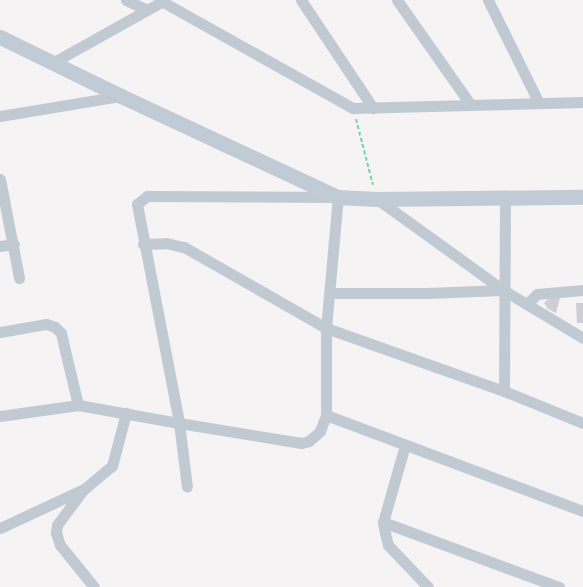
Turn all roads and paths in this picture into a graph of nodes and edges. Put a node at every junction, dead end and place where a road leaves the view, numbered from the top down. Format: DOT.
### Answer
graph roads {
  1 [pos="126,0"];
  2 [pos="300,0"];
  3 [pos="397,0"];
  4 [pos="488,0"];
  5 [pos="164,1"];
  6 [pos="147,10"];
  7 [pos="0,37"];
  8 [pos="54,62"];
  9 [pos="121,96"];
  10 [pos="583,102"];
  11 [pos="539,103"];
  12 [pos="470,104"];
  13 [pos="353,108"];
  14 [pos="373,108"];
  15 [pos="0,116"];
  16 [pos="0,179"];
  17 [pos="338,196"];
  18 [pos="583,197"];
  19 [pos="377,199"];
  20 [pos="505,200"];
  21 [pos="4,212"];
  22 [pos="14,244"];
  23 [pos="143,244"];
  24 [pos="0,246"];
  25 [pos="19,278"];
  26 [pos="503,290"];
  27 [pos="583,290"];
  28 [pos="330,292"];
  29 [pos="527,304"];
  30 [pos="326,328"];
  31 [pos="0,332"];
  32 [pos="583,338"];
  33 [pos="504,390"];
  34 [pos="78,405"];
  35 [pos="126,414"];
  36 [pos="326,414"];
  37 [pos="0,416"];
  38 [pos="179,423"];
  39 [pos="583,424"];
  40 [pos="406,444"];
  41 [pos="187,487"];
  42 [pos="83,490"];
  43 [pos="583,511"];
  44 [pos="383,522"];
  45 [pos="0,528"];
  46 [pos="94,587"];
  47 [pos="428,587"];
  48 [pos="559,587"];
  1 -- 6 [label="street"];
  2 -- 14 [label="street"];
  3 -- 12 [label="street"];
  4 -- 11 [label="street"];
  5 -- 6 [label="street"];
  5 -- 13 [label="street"];
  6 -- 8 [label="street"];
  7 -- 8 [label="street"];
  8 -- 9 [label="street"];
  9 -- 15 [label="street"];
  9 -- 17 [label="street"];
  10 -- 11 [label="street"];
  11 -- 12 [label="street"];
  12 -- 14 [label="street"];
  13 -- 14 [label="street"];
  13 -- 19 [label="path"];
  16 -- 21 [label="street"];
  17 -- 19 [label="street"];
  17 -- 23 [label="street"];
  17 -- 28 [label="street"];
  18 -- 20 [label="street"];
  19 -- 20 [label="street"];
  19 -- 26 [label="street"];
  20 -- 26 [label="street"];
  21 -- 22 [label="street"];
  22 -- 24 [label="street"];
  22 -- 25 [label="street"];
  23 -- 30 [label="street"];
  23 -- 38 [label="street"];
  26 -- 28 [label="street"];
  26 -- 29 [label="street"];
  26 -- 33 [label="street"];
  27 -- 29 [label="street"];
  28 -- 30 [label="street"];
  29 -- 32 [label="street"];
  30 -- 33 [label="street"];
  30 -- 36 [label="street"];
  31 -- 34 [label="street"];
  33 -- 39 [label="street"];
  34 -- 35 [label="street"];
  34 -- 37 [label="street"];
  35 -- 38 [label="street"];
  35 -- 42 [label="street"];
  36 -- 38 [label="street"];
  36 -- 40 [label="street"];
  38 -- 41 [label="street"];
  40 -- 43 [label="street"];
  40 -- 44 [label="street"];
  42 -- 45 [label="street"];
  42 -- 46 [label="street"];
  44 -- 47 [label="street"];
  44 -- 48 [label="street"];
}
